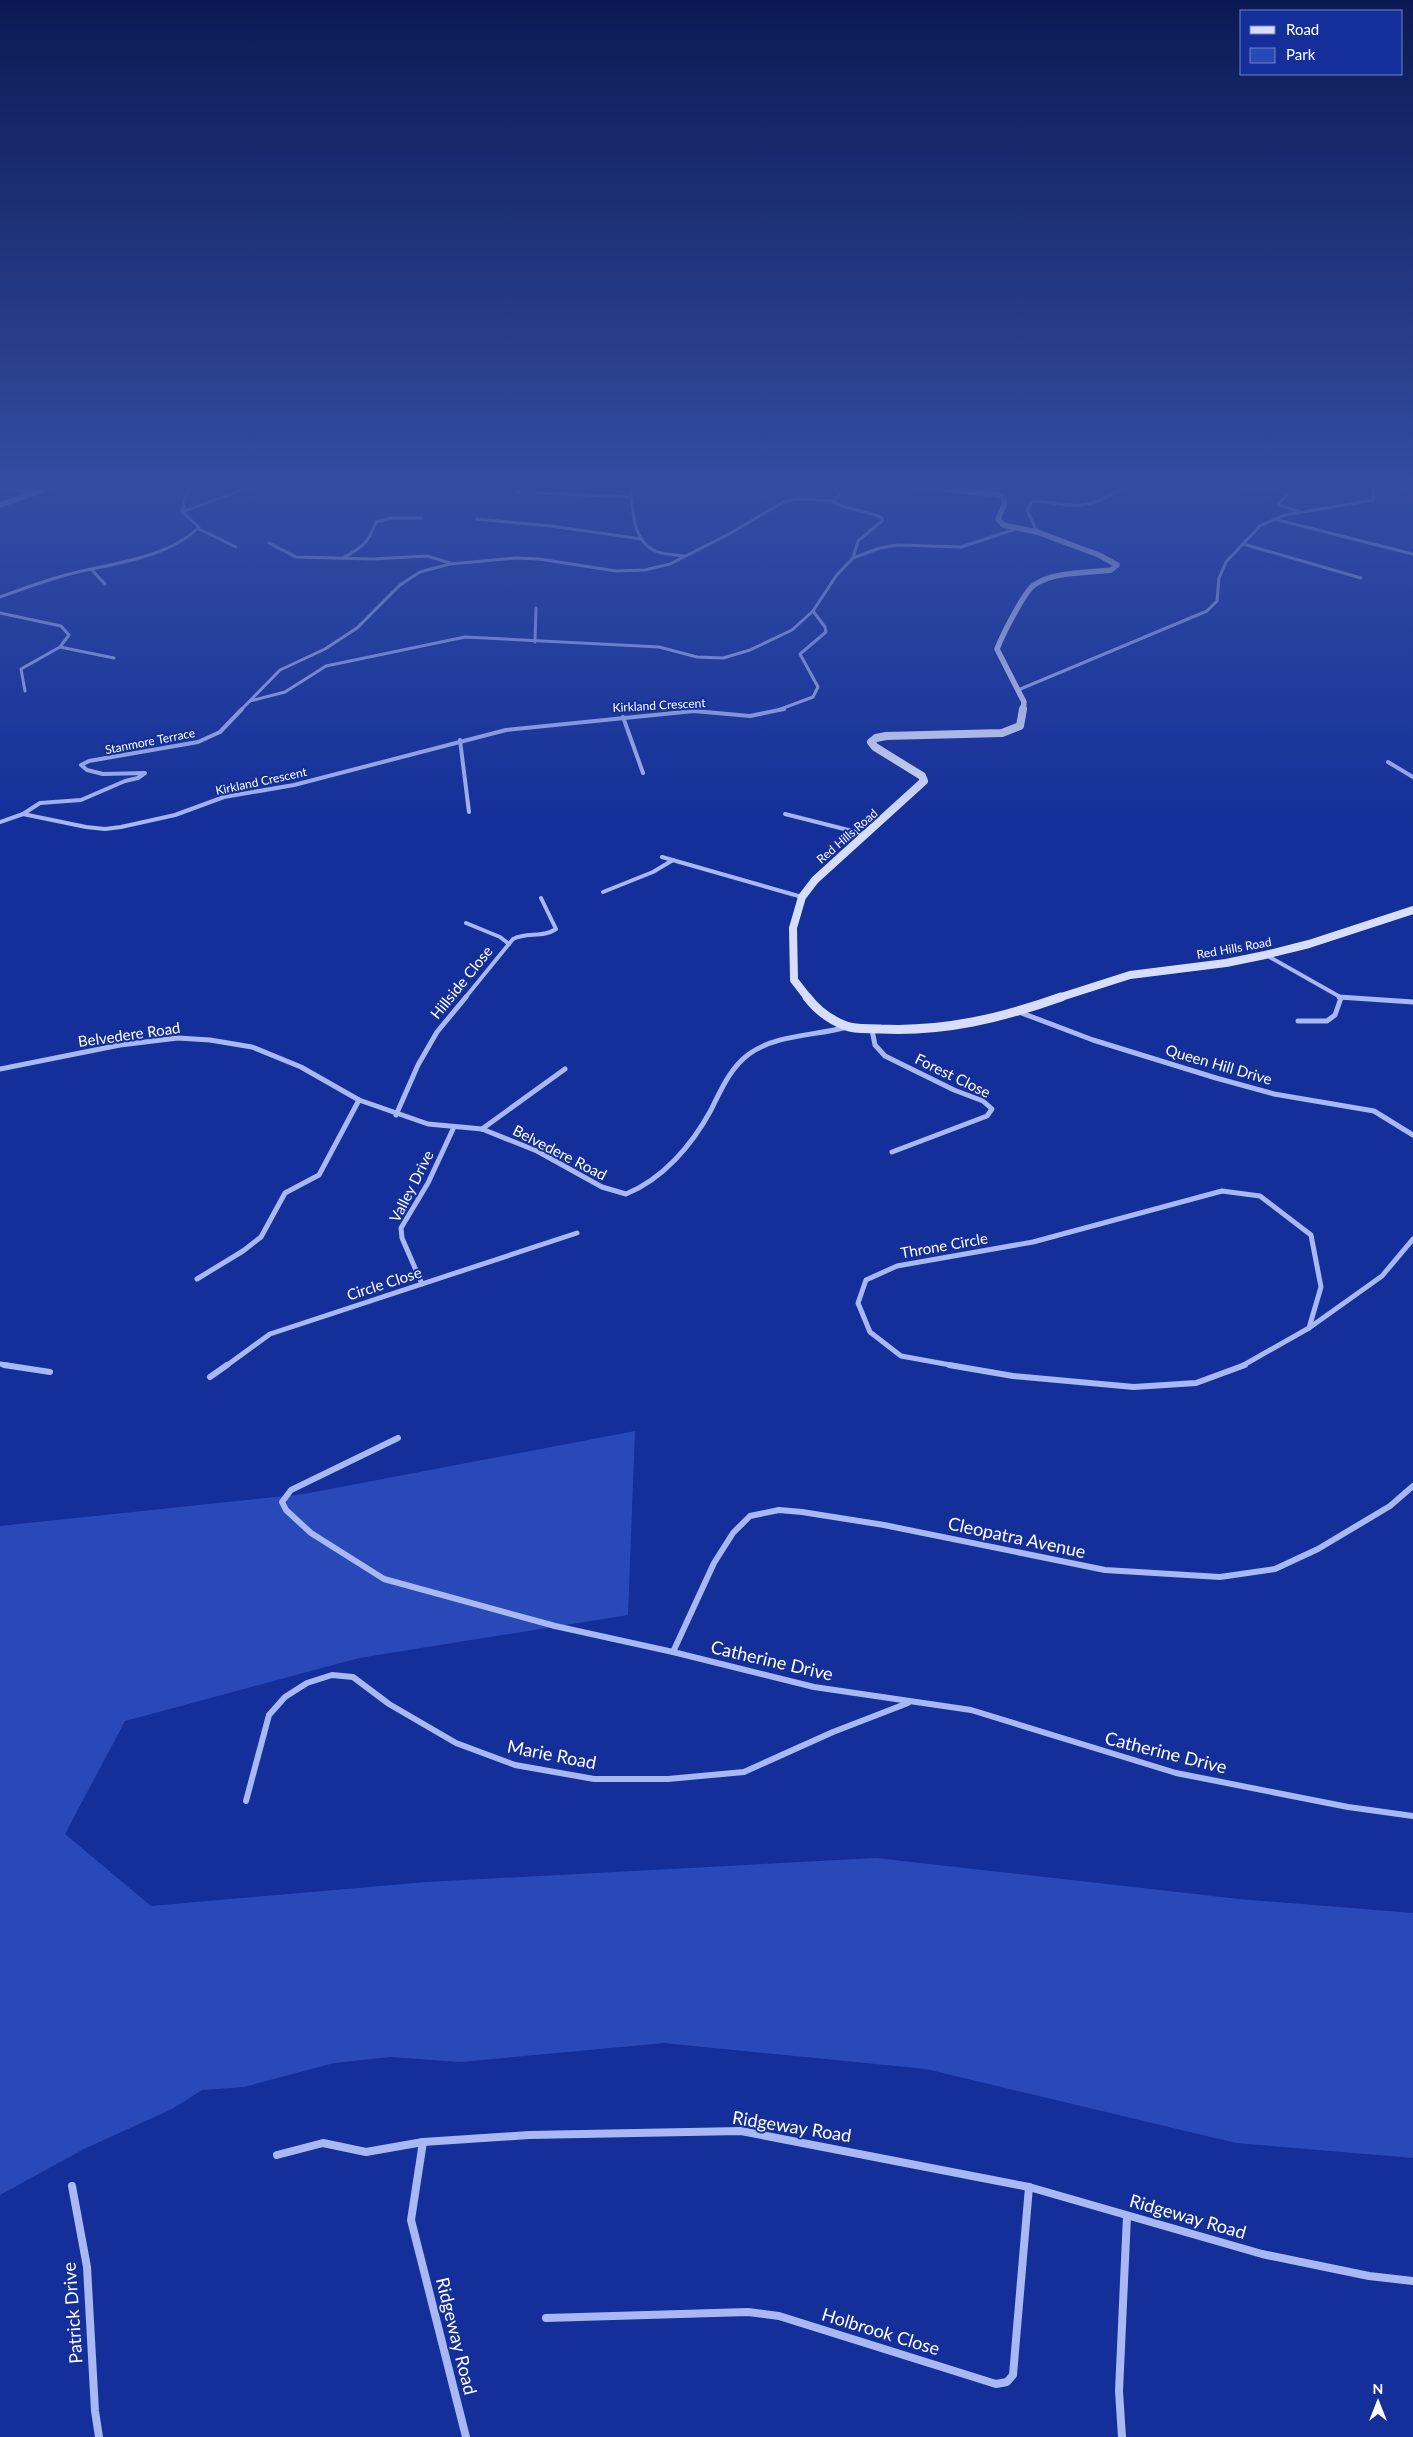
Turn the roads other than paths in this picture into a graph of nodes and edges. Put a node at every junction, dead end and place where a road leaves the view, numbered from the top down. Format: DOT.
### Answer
graph roads {
  1 [pos="388,599"];
  2 [pos="821,599"];
  3 [pos="1023,599"];
  4 [pos="1217,599"];
  5 [pos="536,608"];
  6 [pos="813,610"];
  7 [pos="0,613"];
  8 [pos="535,642"];
  9 [pos="60,647"];
  10 [pos="114,658"];
  11 [pos="1018,690"];
  12 [pos="25,691"];
  13 [pos="250,701"];
  14 [pos="622,717"];
  15 [pos="460,740"];
  16 [pos="1388,762"];
  17 [pos="643,773"];
  18 [pos="1413,777"];
  19 [pos="468,812"];
  20 [pos="23,814"];
  21 [pos="785,814"];
  22 [pos="0,822"];
  23 [pos="864,834"];
  24 [pos="662,857"];
  25 [pos="673,860"];
  26 [pos="603,892"];
  27 [pos="802,897"];
  28 [pos="541,898"];
  29 [pos="1413,910"];
  30 [pos="466,923"];
  31 [pos="509,944"];
  32 [pos="1266,955"];
  33 [pos="1341,998"];
  34 [pos="1413,1002"];
  35 [pos="1018,1012"];
  36 [pos="1298,1021"];
  37 [pos="848,1027"];
  38 [pos="872,1030"];
  39 [pos="0,1069"];
  40 [pos="565,1069"];
  41 [pos="358,1100"];
  42 [pos="396,1115"];
  43 [pos="454,1127"];
  44 [pos="482,1129"];
  45 [pos="1413,1135"];
  46 [pos="892,1152"];
  47 [pos="577,1233"];
  48 [pos="1413,1239"];
  49 [pos="197,1279"];
  50 [pos="422,1284"];
  51 [pos="1309,1328"];
  52 [pos="0,1364"];
  53 [pos="50,1372"];
  54 [pos="210,1377"];
  55 [pos="398,1438"];
  56 [pos="1413,1486"];
  57 [pos="673,1652"];
  58 [pos="909,1703"];
  59 [pos="246,1801"];
  60 [pos="1413,1816"];
  61 [pos="423,2142"];
  62 [pos="277,2155"];
  63 [pos="72,2186"];
  64 [pos="1029,2187"];
  65 [pos="1127,2216"];
  66 [pos="1413,2281"];
  67 [pos="546,2318"];
  68 [pos="99,2437"];
  69 [pos="466,2437"];
  70 [pos="1122,2437"];
  1 -- 13 [label="street, Stanmore Terrace"];
  2 -- 6 [label="street"];
  3 -- 11 [label="main road, Red Hills Road"];
  4 -- 11 [label="street"];
  5 -- 8 [label="street"];
  6 -- 8 [label="street"];
  6 -- 14 [label="street, Kirkland Crescent"];
  7 -- 9 [label="street"];
  8 -- 13 [label="street"];
  9 -- 10 [label="street"];
  9 -- 12 [label="street"];
  11 -- 23 [label="main road, Red Hills Road"];
  13 -- 20 [label="street, Stanmore Terrace"];
  14 -- 15 [label="street, Kirkland Crescent"];
  14 -- 17 [label="street"];
  15 -- 19 [label="street"];
  15 -- 20 [label="street, Kirkland Crescent"];
  16 -- 18 [label="street"];
  20 -- 22 [label="street"];
  21 -- 23 [label="street"];
  23 -- 27 [label="main road, Red Hills Road"];
  24 -- 25 [label="street"];
  25 -- 26 [label="street"];
  25 -- 27 [label="street"];
  27 -- 37 [label="main road, Red Hills Road"];
  28 -- 31 [label="street, Hillside Close"];
  29 -- 32 [label="main road, Red Hills Road"];
  30 -- 31 [label="street"];
  31 -- 42 [label="street, Hillside Close"];
  32 -- 33 [label="street"];
  32 -- 35 [label="main road, Red Hills Road"];
  33 -- 34 [label="street"];
  33 -- 36 [label="street"];
  35 -- 38 [label="main road, Red Hills Road"];
  35 -- 45 [label="street, Queen Hill Drive"];
  37 -- 38 [label="main road, Red Hills Road"];
  37 -- 44 [label="street, Belvedere Road"];
  38 -- 46 [label="street, Forest Close"];
  39 -- 41 [label="street, Belvedere Road"];
  40 -- 44 [label="street"];
  41 -- 42 [label="street, Belvedere Road"];
  41 -- 49 [label="street"];
  42 -- 43 [label="street, Belvedere Road"];
  43 -- 44 [label="street, Belvedere Road"];
  43 -- 50 [label="street, Valley Drive"];
  47 -- 50 [label="street, Circle Close"];
  48 -- 51 [label="street, Throne Circle"];
  50 -- 54 [label="street, Circle Close"];
  51 -- 51 [label="street, Throne Circle"];
  52 -- 53 [label="street"];
  55 -- 57 [label="street, Catherine Drive"];
  56 -- 57 [label="street, Cleopatra Avenue"];
  57 -- 58 [label="street, Catherine Drive"];
  58 -- 59 [label="street, Marie Road"];
  58 -- 60 [label="street, Catherine Drive"];
  61 -- 62 [label="street"];
  61 -- 64 [label="street, Ridgeway Road"];
  61 -- 69 [label="street, Ridgeway Road"];
  63 -- 68 [label="street, Patrick Drive"];
  64 -- 65 [label="street, Ridgeway Road"];
  64 -- 67 [label="street, Holbrook Close"];
  65 -- 66 [label="street, Ridgeway Road"];
  65 -- 70 [label="street"];
}
